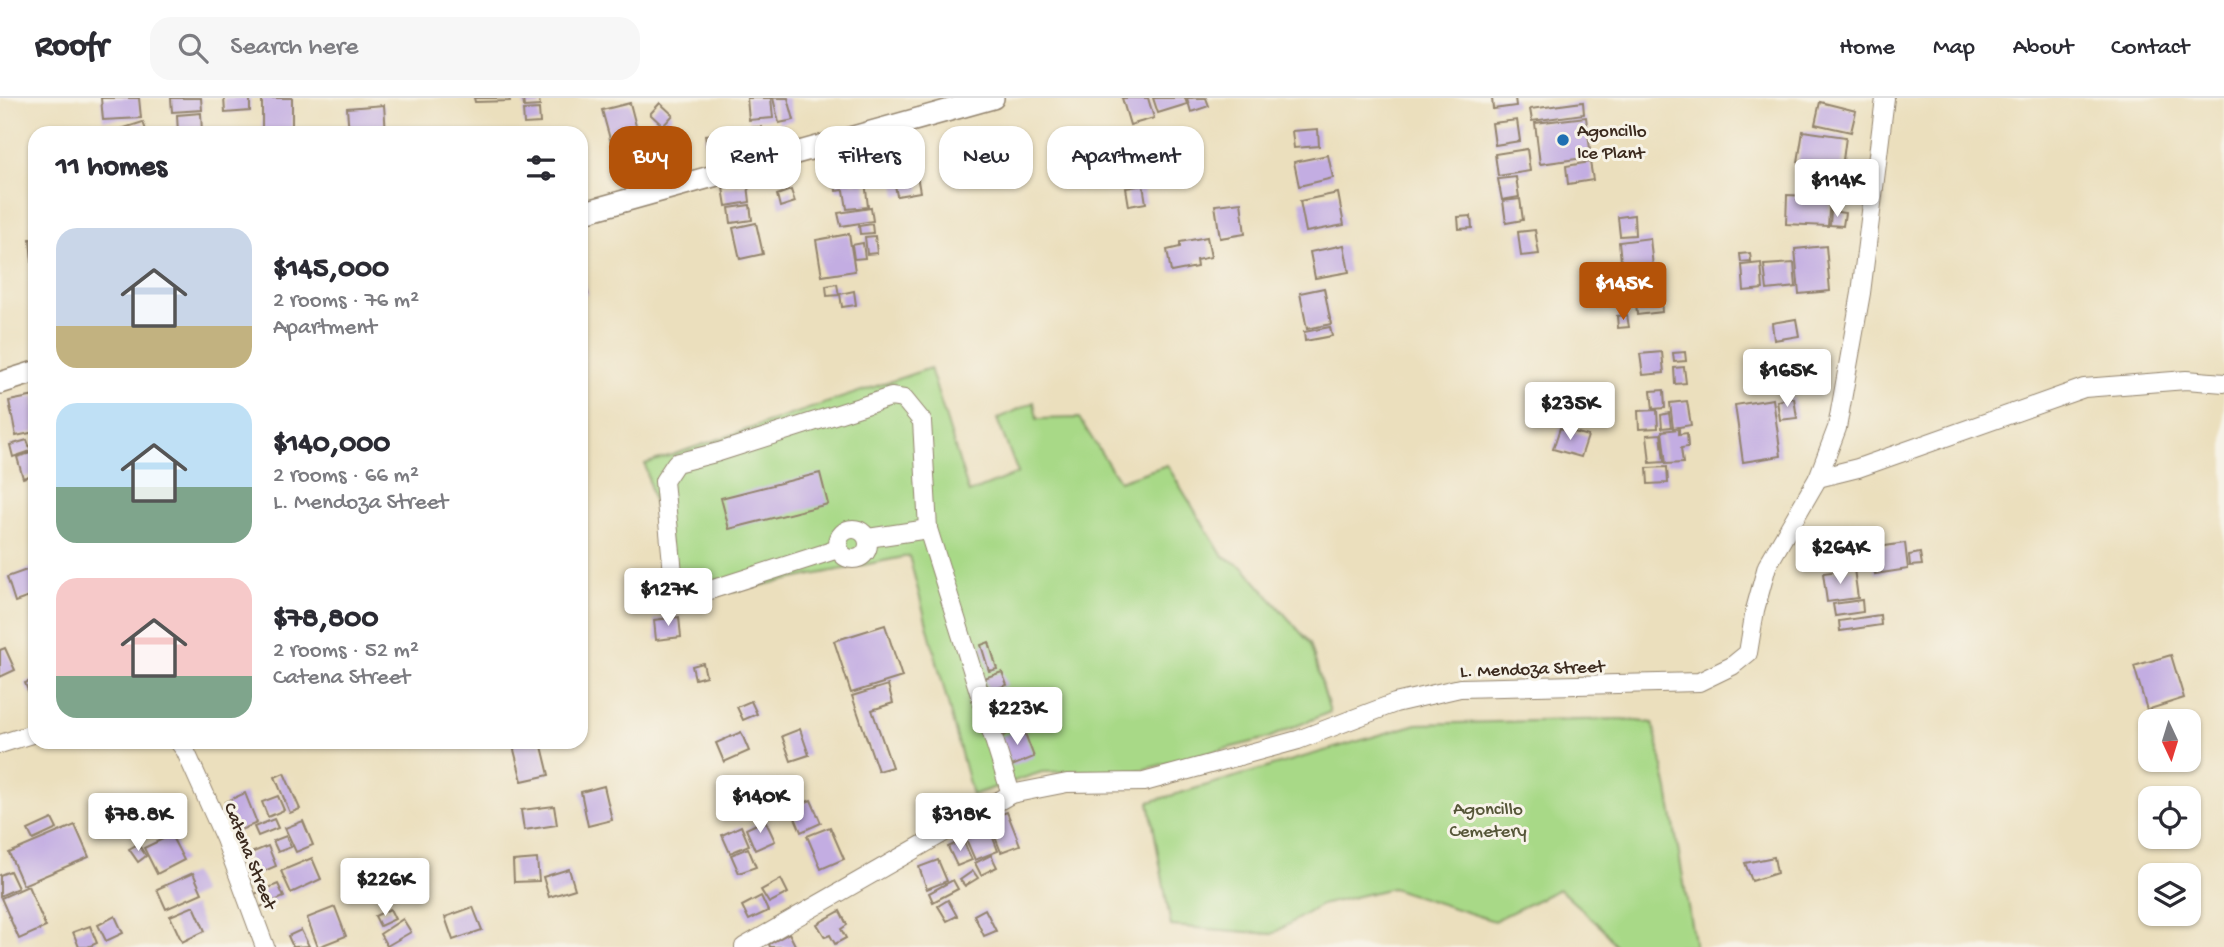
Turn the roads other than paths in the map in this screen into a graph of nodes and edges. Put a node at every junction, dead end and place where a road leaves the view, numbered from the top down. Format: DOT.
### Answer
graph roads {
  1 [pos="993,98"];
  2 [pos="1885,98"];
  3 [pos="588,211"];
  4 [pos="28,374"];
  5 [pos="0,383"];
  6 [pos="2224,383"];
  7 [pos="1818,478"];
  8 [pos="928,529"];
  9 [pos="28,735"];
  10 [pos="0,744"];
  11 [pos="184,749"];
  12 [pos="1011,794"];
  13 [pos="265,947"];
  14 [pos="744,947"];
  1 -- 3 [label="main road"];
  2 -- 7 [label="street, L. Mendoza Street"];
  4 -- 5 [label="main road"];
  6 -- 7 [label="street"];
  7 -- 12 [label="street, L. Mendoza Street"];
  8 -- 8 [label="street"];
  8 -- 12 [label="street"];
  9 -- 10 [label="street"];
  11 -- 13 [label="street, Catena Street"];
  12 -- 14 [label="street, L. Mendoza Street"];
}
